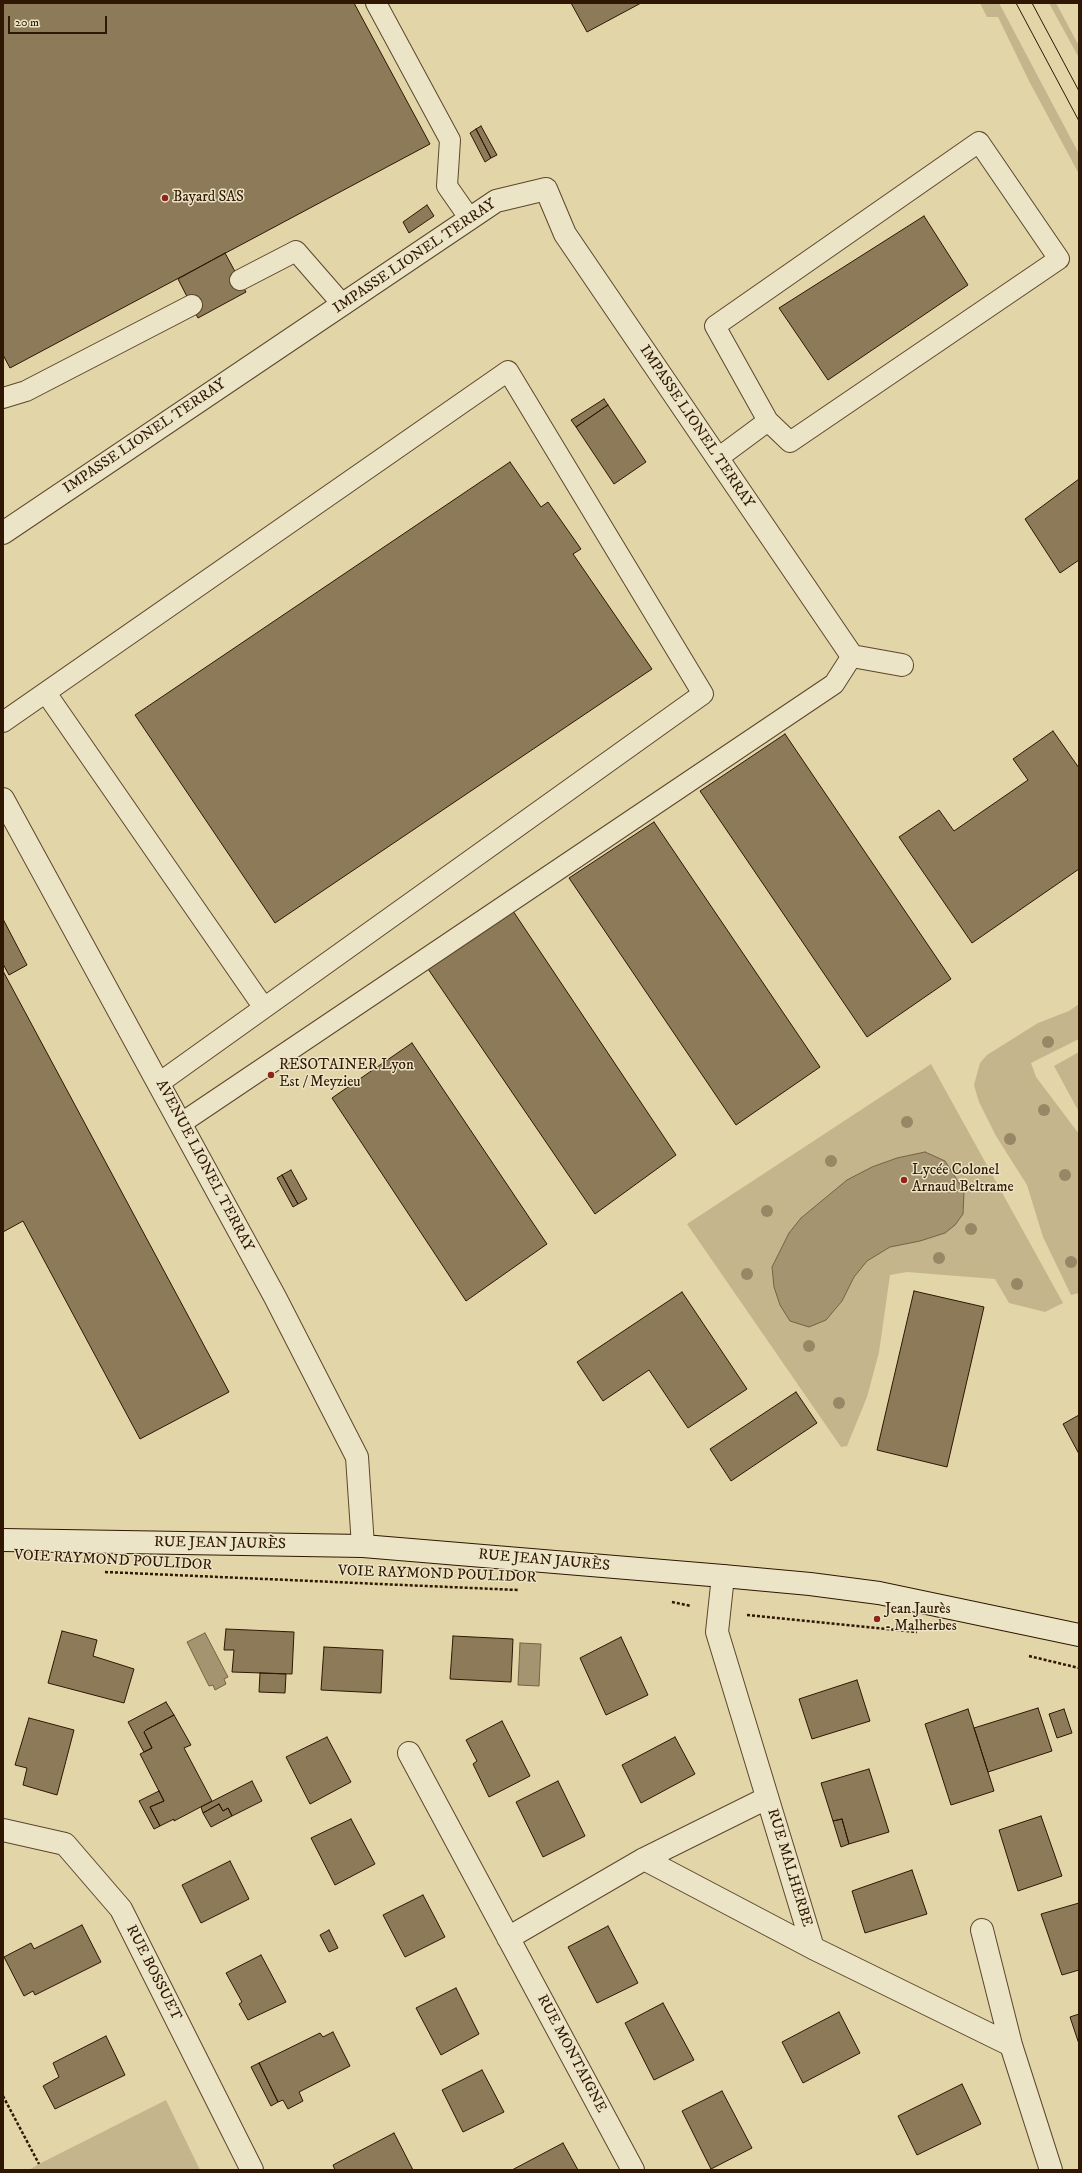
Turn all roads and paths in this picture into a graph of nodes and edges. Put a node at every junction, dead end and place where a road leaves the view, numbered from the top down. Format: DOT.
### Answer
graph roads {
  1 [pos="376,3"];
  2 [pos="470,219"];
  3 [pos="240,280"];
  4 [pos="192,305"];
  5 [pos="343,305"];
  6 [pos="3,398"];
  7 [pos="768,422"];
  8 [pos="718,458"];
  9 [pos="3,533"];
  10 [pos="852,656"];
  11 [pos="902,665"];
  12 [pos="46,693"];
  13 [pos="3,722"];
  14 [pos="3,799"];
  15 [pos="264,1008"];
  16 [pos="159,1083"];
  17 [pos="180,1124"];
  18 [pos="3,1540"];
  19 [pos="363,1546"];
  20 [pos="97,1572"];
  21 [pos="723,1576"];
  22 [pos="520,1590"];
  23 [pos="666,1601"];
  24 [pos="719,1612"];
  25 [pos="924,1633"];
  26 [pos="1079,1635"];
  27 [pos="1025,1655"];
  28 [pos="1079,1668"];
  29 [pos="409,1753"];
  30 [pos="767,1798"];
  31 [pos="3,1830"];
  32 [pos="644,1859"];
  33 [pos="982,1930"];
  34 [pos="508,1938"];
  35 [pos="813,1948"];
  36 [pos="1011,2045"];
  37 [pos="3,2096"];
  38 [pos="39,2164"];
  39 [pos="252,2170"];
  40 [pos="633,2170"];
  41 [pos="1051,2170"];
  1 -- 2 [label="lane"];
  2 -- 5 [label="street, IMPASSE LIONEL TERRAY"];
  2 -- 8 [label="street, IMPASSE LIONEL TERRAY"];
  3 -- 5 [label="lane"];
  4 -- 6 [label="lane"];
  5 -- 9 [label="street, IMPASSE LIONEL TERRAY"];
  7 -- 7 [label="lane"];
  7 -- 8 [label="lane"];
  8 -- 10 [label="street, IMPASSE LIONEL TERRAY"];
  10 -- 11 [label="street"];
  10 -- 17 [label="lane"];
  12 -- 13 [label="lane"];
  12 -- 15 [label="lane"];
  12 -- 15 [label="lane"];
  14 -- 16 [label="street, AVENUE LIONEL TERRAY"];
  15 -- 16 [label="lane"];
  16 -- 17 [label="street, AVENUE LIONEL TERRAY"];
  17 -- 19 [label="street, AVENUE LIONEL TERRAY"];
  18 -- 19 [label="street, RUE JEAN JAURÈS"];
  19 -- 21 [label="street, RUE JEAN JAURÈS"];
  20 -- 22 [label="path, VOIE RAYMOND POULIDOR"];
  21 -- 24 [label="street, RUE MALHERBE"];
  21 -- 26 [label="street, RUE JEAN JAURÈS"];
  23 -- 24 [label="path"];
  24 -- 25 [label="path"];
  24 -- 30 [label="street, RUE MALHERBE"];
  27 -- 28 [label="path"];
  29 -- 34 [label="street, RUE MONTAIGNE"];
  30 -- 32 [label="street"];
  30 -- 35 [label="street, RUE MALHERBE"];
  31 -- 39 [label="street, RUE BOSSUET"];
  32 -- 34 [label="street"];
  32 -- 35 [label="street"];
  33 -- 36 [label="street"];
  34 -- 40 [label="street, RUE MONTAIGNE"];
  35 -- 36 [label="street, RUE MALHERBE"];
  36 -- 41 [label="street"];
  37 -- 38 [label="path"];
}
